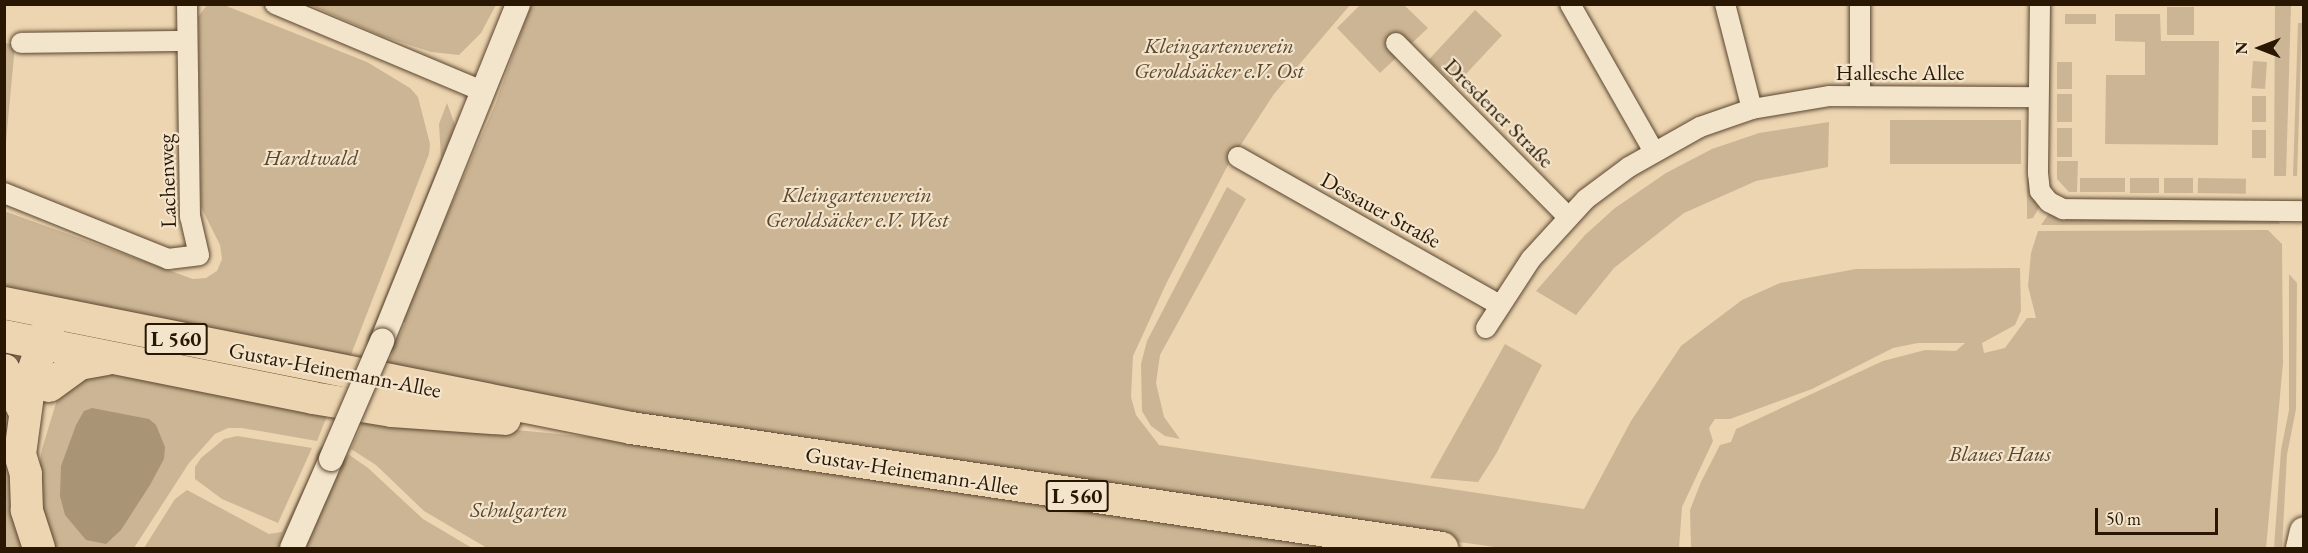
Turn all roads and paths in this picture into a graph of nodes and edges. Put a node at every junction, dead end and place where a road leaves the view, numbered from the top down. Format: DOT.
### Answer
graph roads {
  1 [pos="187,4"];
  2 [pos="275,4"];
  3 [pos="518,4"];
  4 [pos="1570,4"];
  5 [pos="1725,4"];
  6 [pos="1860,4"];
  7 [pos="2040,4"];
  8 [pos="188,41"];
  9 [pos="1396,43"];
  10 [pos="21,44"];
  11 [pos="484,92"];
  12 [pos="1860,96"];
  13 [pos="2038,97"];
  14 [pos="1752,109"];
  15 [pos="1654,152"];
  16 [pos="1238,157"];
  17 [pos="4,193"];
  18 [pos="2304,211"];
  19 [pos="1568,217"];
  20 [pos="4,303"];
  21 [pos="1500,305"];
  22 [pos="55,315"];
  23 [pos="1486,328"];
  24 [pos="4,336"];
  25 [pos="48,346"];
  26 [pos="110,359"];
  27 [pos="4,370"];
  28 [pos="49,386"];
  29 [pos="24,411"];
  30 [pos="631,428"];
  31 [pos="26,474"];
  32 [pos="2304,531"];
  33 [pos="39,549"];
  34 [pos="292,549"];
  35 [pos="1442,549"];
  36 [pos="2300,549"];
  1 -- 8 [label="street, Lachenweg"];
  2 -- 11 [label="street"];
  3 -- 11 [label="street"];
  4 -- 15 [label="street"];
  5 -- 14 [label="street"];
  6 -- 12 [label="street"];
  7 -- 13 [label="street"];
  8 -- 10 [label="street"];
  8 -- 17 [label="street, Lachenweg"];
  9 -- 19 [label="street, Dresdener Straße"];
  11 -- 34 [label="street, bridge"];
  12 -- 13 [label="street, Hallesche Allee"];
  12 -- 14 [label="street, Hallesche Allee"];
  13 -- 18 [label="street"];
  14 -- 15 [label="street, Hallesche Allee"];
  15 -- 19 [label="street, Hallesche Allee"];
  16 -- 21 [label="street, Dessauer Straße"];
  19 -- 21 [label="street, Hallesche Allee"];
  20 -- 22 [label="main road, Gustav-Heinemann-Allee / L 560"];
  21 -- 23 [label="street, Hallesche Allee"];
  22 -- 25 [label="main road"];
  22 -- 30 [label="main road, Gustav-Heinemann-Allee / L 560"];
  24 -- 25 [label="main road, Gustav-Heinemann-Allee / L 560"];
  25 -- 26 [label="main road, Gustav-Heinemann-Allee / L 560"];
  25 -- 28 [label="main road"];
  25 -- 29 [label="main road"];
  26 -- 28 [label="main road"];
  26 -- 30 [label="main road, Gustav-Heinemann-Allee / L 560"];
  27 -- 29 [label="main road"];
  28 -- 31 [label="main road"];
  29 -- 31 [label="main road"];
  30 -- 35 [label="main road, Gustav-Heinemann-Allee / L 560"];
  31 -- 33 [label="main road"];
  32 -- 36 [label="main road"];
}
